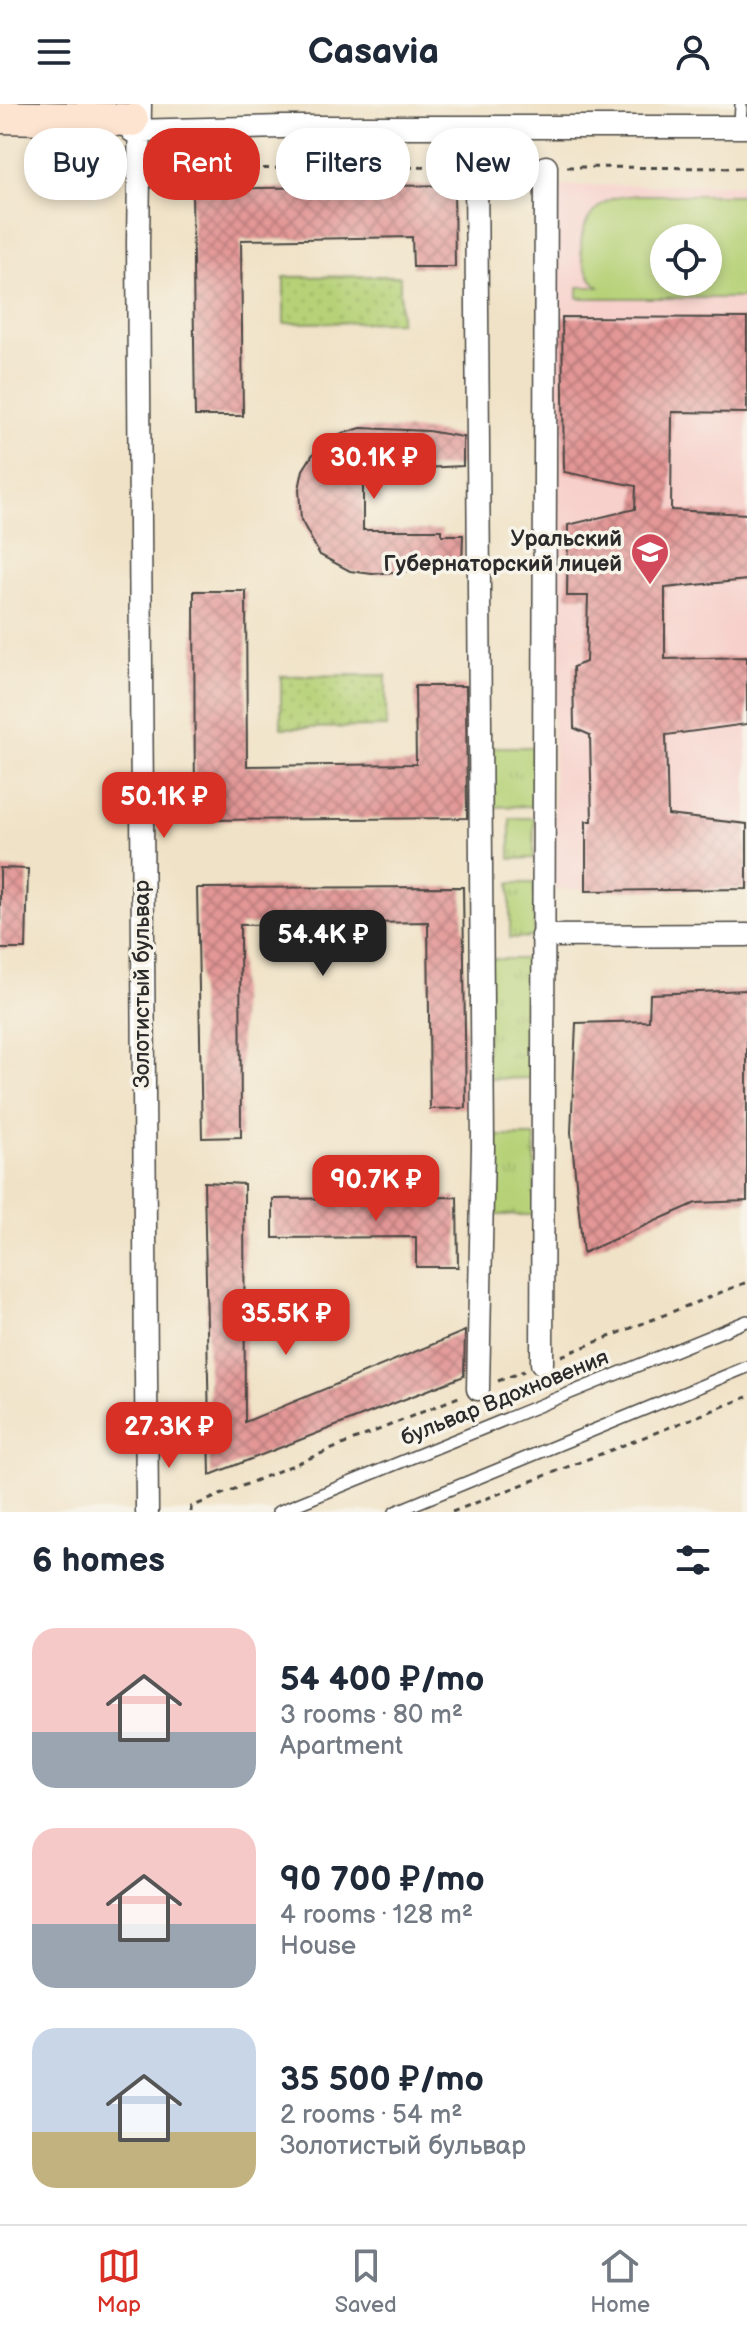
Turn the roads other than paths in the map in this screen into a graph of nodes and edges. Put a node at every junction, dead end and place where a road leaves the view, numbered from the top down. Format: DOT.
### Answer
graph roads {
  1 [pos="741,104"];
  2 [pos="0,117"];
  3 [pos="137,118"];
  4 [pos="744,127"];
  5 [pos="0,135"];
  6 [pos="546,167"];
  7 [pos="476,200"];
  8 [pos="747,935"];
  9 [pos="542,936"];
  10 [pos="747,1321"];
  11 [pos="542,1363"];
  12 [pos="747,1367"];
  13 [pos="478,1389"];
  14 [pos="150,1507"];
  15 [pos="278,1512"];
  16 [pos="395,1512"];
  1 -- 4 [label="lane"];
  2 -- 3 [label="street"];
  3 -- 4 [label="street"];
  3 -- 5 [label="street"];
  3 -- 14 [label="street, Золотистый бульвар"];
  6 -- 9 [label="street"];
  7 -- 13 [label="street"];
  8 -- 9 [label="street"];
  9 -- 11 [label="street"];
  10 -- 15 [label="lane, бульвар Вдохновения"];
  12 -- 16 [label="lane"];
}
